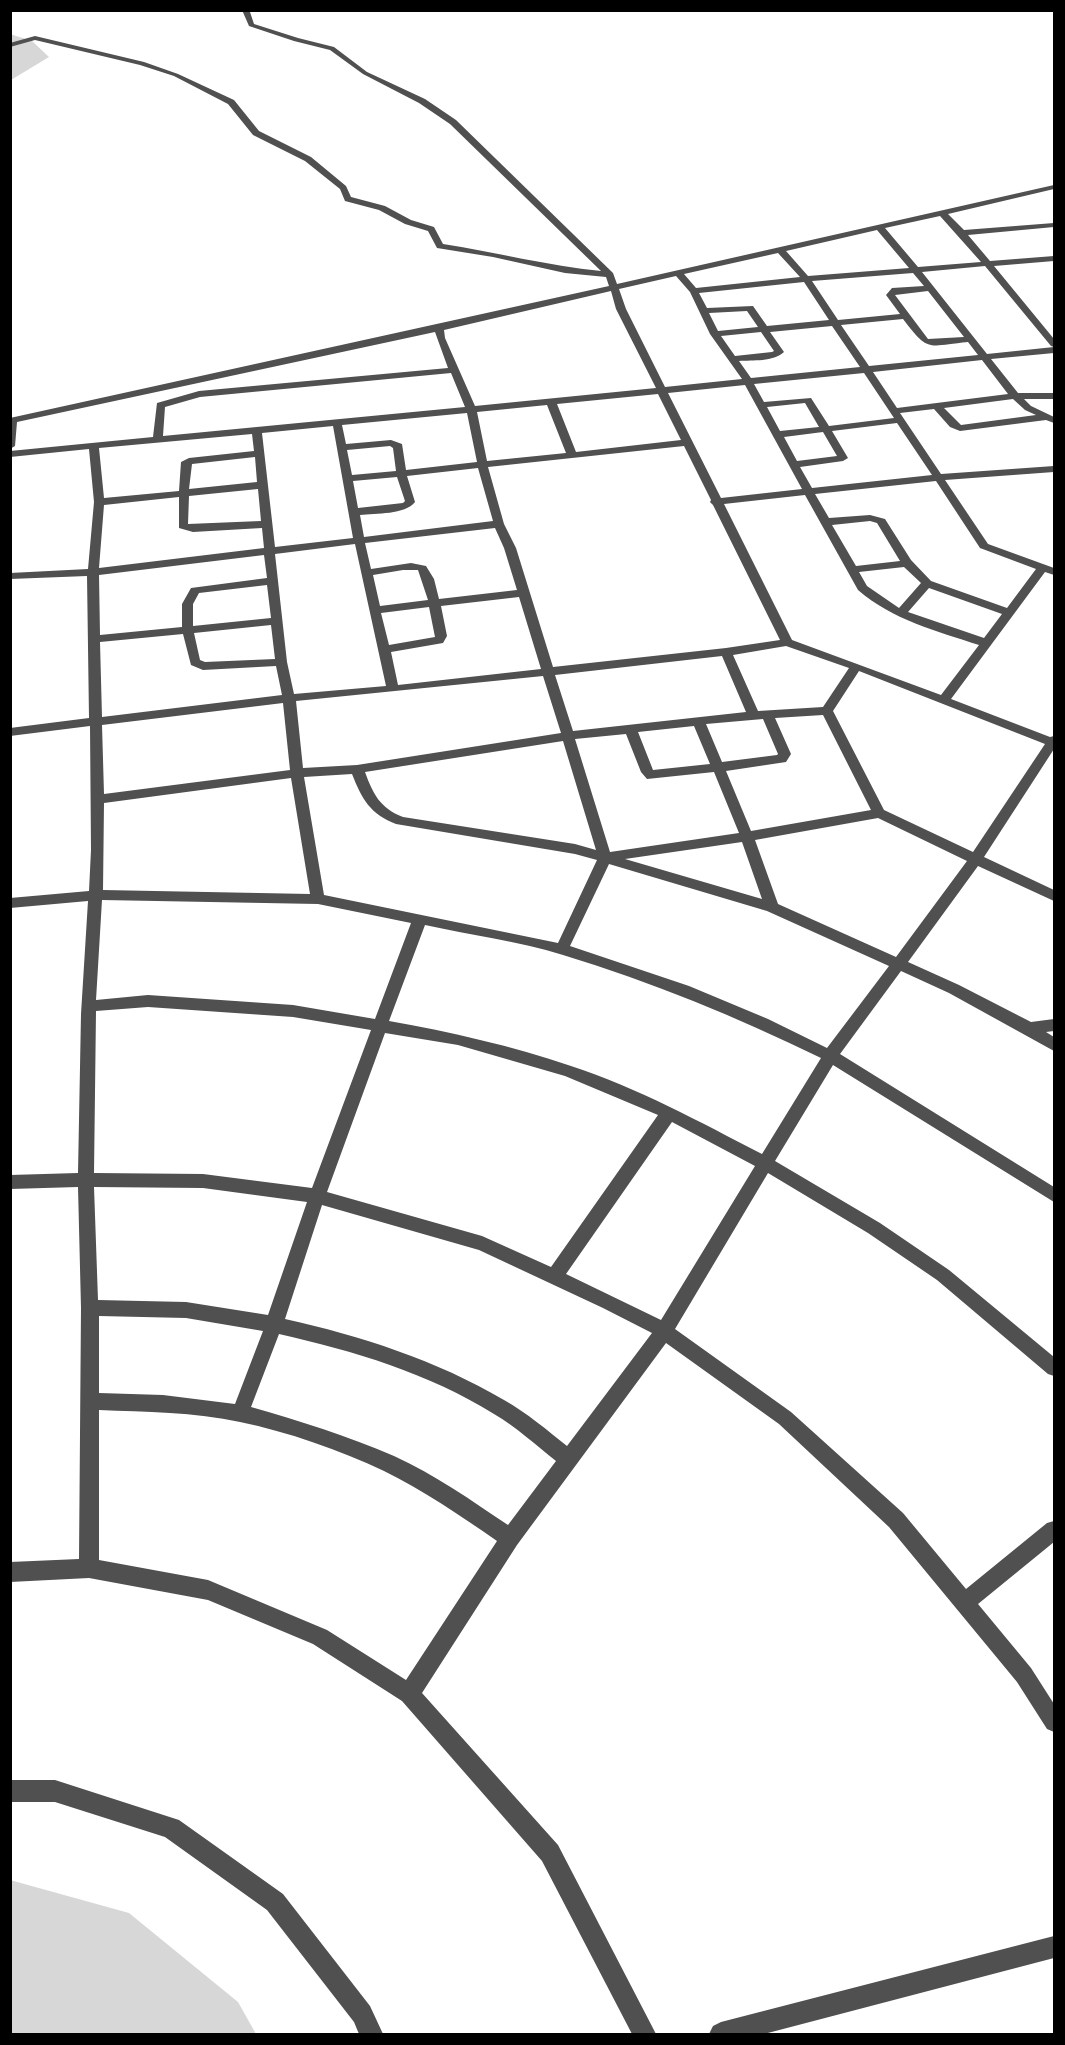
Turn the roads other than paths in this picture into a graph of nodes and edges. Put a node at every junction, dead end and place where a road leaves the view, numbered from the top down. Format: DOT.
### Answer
graph roads {
  1 [pos="245,10"];
  2 [pos="10,45"];
  3 [pos="1054,187"];
  4 [pos="942,213"];
  5 [pos="1054,225"];
  6 [pos="879,227"];
  7 [pos="963,233"];
  8 [pos="779,249"];
  9 [pos="1054,259"];
  10 [pos="987,264"];
  11 [pos="916,270"];
  12 [pos="678,273"];
  13 [pos="610,275"];
  14 [pos="806,279"];
  15 [pos="614,287"];
  16 [pos="930,288"];
  17 [pos="694,291"];
  18 [pos="704,311"];
  19 [pos="904,316"];
  20 [pos="836,324"];
  21 [pos="439,328"];
  22 [pos="765,330"];
  23 [pos="716,334"];
  24 [pos="969,339"];
  25 [pos="1054,345"];
  26 [pos="1054,350"];
  27 [pos="984,356"];
  28 [pos="732,359"];
  29 [pos="865,369"];
  30 [pos="454,370"];
  31 [pos="747,380"];
  32 [pos="158,389"];
  33 [pos="661,390"];
  34 [pos="1015,396"];
  35 [pos="1054,396"];
  36 [pos="551,402"];
  37 [pos="160,405"];
  38 [pos="759,405"];
  39 [pos="938,406"];
  40 [pos="471,409"];
  41 [pos="898,416"];
  42 [pos="1051,419"];
  43 [pos="11,421"];
  44 [pos="337,423"];
  45 [pos="825,428"];
  46 [pos="256,430"];
  47 [pos="776,435"];
  48 [pos="158,439"];
  49 [pos="686,442"];
  50 [pos="10,446"];
  51 [pos="94,446"];
  52 [pos="342,447"];
  53 [pos="259,453"];
  54 [pos="10,454"];
  55 [pos="572,454"];
  56 [pos="482,464"];
  57 [pos="792,465"];
  58 [pos="1054,469"];
  59 [pos="401,473"];
  60 [pos="939,478"];
  61 [pos="347,479"];
  62 [pos="263,485"];
  63 [pos="809,493"];
  64 [pos="183,494"];
  65 [pos="99,502"];
  66 [pos="715,502"];
  67 [pos="354,512"];
  68 [pos="824,522"];
  69 [pos="266,524"];
  70 [pos="499,524"];
  71 [pos="359,540"];
  72 [pos="270,550"];
  73 [pos="907,563"];
  74 [pos="852,570"];
  75 [pos="1048,570"];
  76 [pos="93,572"];
  77 [pos="366,573"];
  78 [pos="10,576"];
  79 [pos="273,581"];
  80 [pos="927,583"];
  81 [pos="524,593"];
  82 [pos="434,603"];
  83 [pos="375,610"];
  84 [pos="1008,612"];
  85 [pos="901,613"];
  86 [pos="277,621"];
  87 [pos="187,631"];
  88 [pos="93,639"];
  89 [pos="787,642"];
  90 [pos="986,643"];
  91 [pos="384,650"];
  92 [pos="726,652"];
  93 [pos="281,662"];
  94 [pos="856,666"];
  95 [pos="548,670"];
  96 [pos="393,689"];
  97 [pos="289,698"];
  98 [pos="944,700"];
  99 [pos="827,711"];
  100 [pos="761,715"];
  101 [pos="699,722"];
  102 [pos="95,723"];
  103 [pos="631,731"];
  104 [pos="10,732"];
  105 [pos="569,736"];
  106 [pos="1054,742"];
  107 [pos="717,767"];
  108 [pos="357,769"];
  109 [pos="297,773"];
  110 [pos="98,799"];
  111 [pos="879,813"];
  112 [pos="747,837"];
  113 [pos="605,857"];
  114 [pos="976,859"];
  115 [pos="97,895"];
  116 [pos="1054,896"];
  117 [pos="318,899"];
  118 [pos="10,903"];
  119 [pos="772,907"];
  120 [pos="420,919"];
  121 [pos="562,950"];
  122 [pos="898,962"];
  123 [pos="89,1006"];
  124 [pos="1054,1025"];
  125 [pos="380,1026"];
  126 [pos="1029,1028"];
  127 [pos="1054,1045"];
  128 [pos="830,1056"];
  129 [pos="669,1113"];
  130 [pos="765,1163"];
  131 [pos="86,1180"];
  132 [pos="10,1182"];
  133 [pos="1054,1195"];
  134 [pos="317,1196"];
  135 [pos="554,1276"];
  136 [pos="90,1308"];
  137 [pos="274,1325"];
  138 [pos="664,1331"];
  139 [pos="1054,1368"];
  140 [pos="89,1401"];
  141 [pos="240,1413"];
  142 [pos="568,1458"];
  143 [pos="1054,1530"];
  144 [pos="510,1538"];
  145 [pos="89,1568"];
  146 [pos="10,1572"];
  147 [pos="965,1602"];
  148 [pos="409,1694"];
  149 [pos="1054,1722"];
  150 [pos="10,1791"];
  151 [pos="1054,1947"];
  152 [pos="371,2034"];
  153 [pos="644,2034"];
  154 [pos="721,2034"];
  1 -- 13 [label="street"];
  2 -- 13 [label="street"];
  3 -- 4 [label="street"];
  4 -- 6 [label="street"];
  4 -- 7 [label="street"];
  5 -- 7 [label="street"];
  6 -- 8 [label="street"];
  6 -- 11 [label="street"];
  7 -- 10 [label="street"];
  8 -- 12 [label="street"];
  8 -- 14 [label="street"];
  9 -- 10 [label="street"];
  10 -- 11 [label="street"];
  10 -- 25 [label="street"];
  11 -- 14 [label="street"];
  11 -- 16 [label="street"];
  12 -- 15 [label="street"];
  12 -- 17 [label="street"];
  13 -- 15 [label="street"];
  14 -- 17 [label="street"];
  14 -- 20 [label="street"];
  15 -- 21 [label="street"];
  15 -- 33 [label="street"];
  16 -- 19 [label="street"];
  16 -- 24 [label="street"];
  17 -- 18 [label="street"];
  18 -- 22 [label="street"];
  18 -- 23 [label="street"];
  19 -- 20 [label="street"];
  19 -- 24 [label="street"];
  20 -- 22 [label="street"];
  20 -- 29 [label="street"];
  21 -- 30 [label="street"];
  21 -- 32 [label="street"];
  22 -- 23 [label="street"];
  22 -- 28 [label="street"];
  23 -- 28 [label="street"];
  24 -- 27 [label="street"];
  26 -- 27 [label="street"];
  27 -- 29 [label="street"];
  27 -- 34 [label="street"];
  28 -- 31 [label="street"];
  29 -- 31 [label="street"];
  29 -- 41 [label="street"];
  30 -- 37 [label="street"];
  30 -- 40 [label="street"];
  31 -- 33 [label="street"];
  31 -- 38 [label="street"];
  32 -- 37 [label="street"];
  32 -- 43 [label="street"];
  33 -- 36 [label="street"];
  33 -- 49 [label="street"];
  34 -- 35 [label="street"];
  34 -- 39 [label="street"];
  34 -- 42 [label="street"];
  36 -- 40 [label="street"];
  36 -- 55 [label="street"];
  37 -- 48 [label="street"];
  38 -- 45 [label="street"];
  38 -- 47 [label="street"];
  39 -- 41 [label="street"];
  39 -- 42 [label="street"];
  40 -- 44 [label="street"];
  40 -- 56 [label="street"];
  41 -- 45 [label="street"];
  41 -- 60 [label="street"];
  43 -- 50 [label="street"];
  44 -- 46 [label="street"];
  44 -- 52 [label="street"];
  45 -- 47 [label="street"];
  45 -- 57 [label="street"];
  46 -- 48 [label="street"];
  46 -- 53 [label="street"];
  47 -- 57 [label="street"];
  48 -- 51 [label="street"];
  49 -- 55 [label="street"];
  49 -- 66 [label="street"];
  51 -- 54 [label="street"];
  51 -- 65 [label="street"];
  52 -- 59 [label="street"];
  52 -- 61 [label="street"];
  53 -- 62 [label="street"];
  53 -- 64 [label="street"];
  55 -- 56 [label="street"];
  56 -- 59 [label="street"];
  56 -- 70 [label="street"];
  57 -- 63 [label="street"];
  58 -- 60 [label="street"];
  59 -- 61 [label="street"];
  59 -- 67 [label="street"];
  60 -- 63 [label="street"];
  60 -- 75 [label="street"];
  61 -- 67 [label="street"];
  62 -- 64 [label="street"];
  62 -- 69 [label="street"];
  63 -- 66 [label="street"];
  63 -- 68 [label="street"];
  64 -- 65 [label="street"];
  64 -- 69 [label="street"];
  65 -- 76 [label="street"];
  66 -- 89 [label="street"];
  67 -- 71 [label="street"];
  68 -- 73 [label="street"];
  68 -- 74 [label="street"];
  69 -- 72 [label="street"];
  70 -- 71 [label="street"];
  70 -- 81 [label="street"];
  71 -- 72 [label="street"];
  71 -- 77 [label="street"];
  72 -- 76 [label="street"];
  72 -- 79 [label="street"];
  73 -- 74 [label="street"];
  73 -- 80 [label="street"];
  74 -- 85 [label="street"];
  75 -- 84 [label="street"];
  76 -- 78 [label="street"];
  76 -- 88 [label="street"];
  77 -- 82 [label="street"];
  77 -- 83 [label="street"];
  79 -- 86 [label="street"];
  79 -- 87 [label="street"];
  80 -- 84 [label="street"];
  80 -- 85 [label="street"];
  81 -- 82 [label="street"];
  81 -- 95 [label="street"];
  82 -- 83 [label="street"];
  82 -- 91 [label="street"];
  83 -- 91 [label="street"];
  84 -- 90 [label="street"];
  85 -- 90 [label="street"];
  86 -- 87 [label="street"];
  86 -- 93 [label="street"];
  87 -- 88 [label="street"];
  87 -- 93 [label="street"];
  88 -- 102 [label="street"];
  89 -- 92 [label="street"];
  89 -- 94 [label="street"];
  90 -- 98 [label="street"];
  91 -- 96 [label="street"];
  92 -- 95 [label="street"];
  92 -- 100 [label="street"];
  93 -- 97 [label="street"];
  94 -- 98 [label="street"];
  94 -- 99 [label="street"];
  95 -- 96 [label="street"];
  95 -- 105 [label="street"];
  96 -- 97 [label="street"];
  97 -- 102 [label="street"];
  97 -- 109 [label="street"];
  98 -- 106 [label="street"];
  99 -- 100 [label="street"];
  99 -- 111 [label="street"];
  100 -- 101 [label="street"];
  100 -- 107 [label="street"];
  101 -- 103 [label="street"];
  101 -- 107 [label="street"];
  102 -- 104 [label="street"];
  102 -- 110 [label="street"];
  103 -- 105 [label="street"];
  103 -- 107 [label="street"];
  105 -- 108 [label="street"];
  105 -- 113 [label="street"];
  106 -- 114 [label="street"];
  107 -- 112 [label="street"];
  108 -- 109 [label="street"];
  108 -- 113 [label="street"];
  109 -- 110 [label="street"];
  109 -- 117 [label="street"];
  110 -- 115 [label="street"];
  111 -- 112 [label="street"];
  111 -- 114 [label="street"];
  112 -- 113 [label="street"];
  112 -- 119 [label="street"];
  113 -- 119 [label="street"];
  113 -- 121 [label="street"];
  114 -- 116 [label="street"];
  114 -- 122 [label="street"];
  115 -- 117 [label="street"];
  115 -- 118 [label="street"];
  115 -- 123 [label="street"];
  117 -- 120 [label="street"];
  119 -- 122 [label="street"];
  120 -- 121 [label="street"];
  120 -- 125 [label="street"];
  121 -- 128 [label="street"];
  122 -- 126 [label="street"];
  122 -- 128 [label="street"];
  123 -- 125 [label="street"];
  123 -- 131 [label="street"];
  124 -- 126 [label="street"];
  125 -- 129 [label="street"];
  125 -- 134 [label="street"];
  126 -- 127 [label="street"];
  128 -- 130 [label="street"];
  128 -- 133 [label="street"];
  129 -- 130 [label="street"];
  129 -- 135 [label="street"];
  130 -- 138 [label="street"];
  130 -- 139 [label="street"];
  131 -- 132 [label="street"];
  131 -- 134 [label="street"];
  131 -- 136 [label="street"];
  134 -- 135 [label="street"];
  134 -- 137 [label="street"];
  135 -- 138 [label="street"];
  136 -- 137 [label="street"];
  136 -- 140 [label="street"];
  137 -- 141 [label="street"];
  137 -- 142 [label="street"];
  138 -- 142 [label="street"];
  138 -- 147 [label="street"];
  140 -- 141 [label="street"];
  140 -- 145 [label="street"];
  141 -- 144 [label="street"];
  142 -- 144 [label="street"];
  143 -- 147 [label="street"];
  144 -- 148 [label="street"];
  145 -- 146 [label="street"];
  145 -- 148 [label="street"];
  147 -- 149 [label="street"];
  148 -- 153 [label="street"];
  150 -- 152 [label="street"];
  151 -- 154 [label="street"];
}
